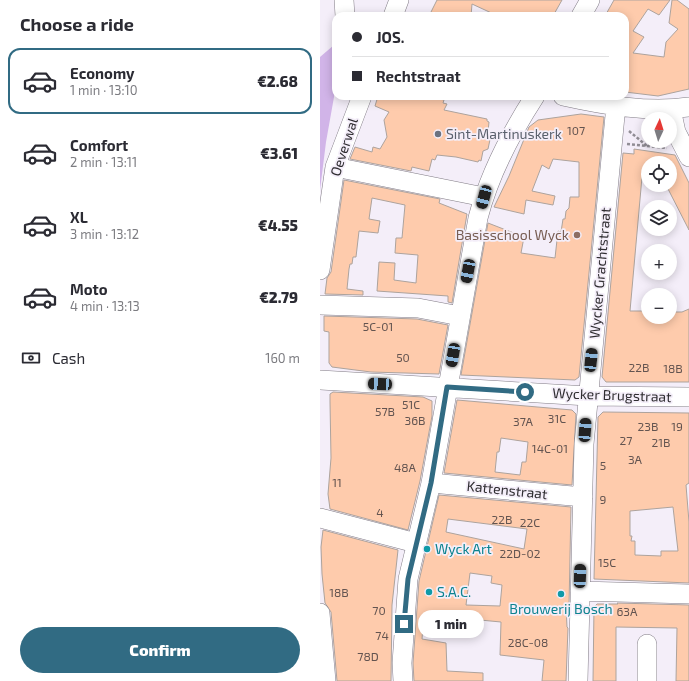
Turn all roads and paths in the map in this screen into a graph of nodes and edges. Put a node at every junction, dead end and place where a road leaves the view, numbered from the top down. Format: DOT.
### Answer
graph roads {
  1 [pos="344,0"];
  2 [pos="399,0"];
  3 [pos="590,0"];
  4 [pos="345,12"];
  5 [pos="394,12"];
  6 [pos="583,12"];
  7 [pos="360,100"];
  8 [pos="532,100"];
  9 [pos="587,100"];
  10 [pos="616,105"];
  11 [pos="680,108"];
  12 [pos="612,143"];
  13 [pos="641,145"];
  14 [pos="658,148"];
  15 [pos="687,153"];
  16 [pos="335,167"];
  17 [pos="484,197"];
  18 [pos="320,266"];
  19 [pos="320,305"];
  20 [pos="460,316"];
  21 [pos="320,380"];
  22 [pos="447,387"];
  23 [pos="588,396"];
  24 [pos="689,397"];
  25 [pos="431,483"];
  26 [pos="583,497"];
  27 [pos="320,518"];
  28 [pos="416,543"];
  29 [pos="580,592"];
  30 [pos="689,594"];
  31 [pos="320,613"];
  32 [pos="648,644"];
  33 [pos="326,681"];
  34 [pos="403,681"];
  35 [pos="578,681"];
  36 [pos="647,681"];
  1 -- 4 [label="street"];
  2 -- 5 [label="street"];
  3 -- 6 [label="street"];
  7 -- 16 [label="street, Oeverwal"];
  8 -- 17 [label="street"];
  9 -- 10 [label="street"];
  10 -- 11 [label="street"];
  10 -- 12 [label="street, Wycker Grachtstraat"];
  11 -- 15 [label="street"];
  12 -- 13 [label="path"];
  12 -- 23 [label="street, Wycker Grachtstraat"];
  14 -- 15 [label="path"];
  16 -- 17 [label="street"];
  16 -- 18 [label="street, Oeverwal"];
  17 -- 20 [label="street"];
  19 -- 20 [label="street"];
  20 -- 22 [label="street"];
  21 -- 22 [label="street, Wycker Brugstraat"];
  22 -- 23 [label="street, Wycker Brugstraat"];
  22 -- 25 [label="street"];
  23 -- 24 [label="street, Wycker Brugstraat"];
  23 -- 26 [label="street, Wycker Grachtstraat"];
  25 -- 26 [label="street, Kattenstraat"];
  25 -- 28 [label="street"];
  26 -- 29 [label="street, Wycker Grachtstraat"];
  27 -- 28 [label="street"];
  28 -- 34 [label="street"];
  29 -- 30 [label="street"];
  29 -- 35 [label="street, Wycker Grachtstraat"];
  31 -- 33 [label="street"];
  32 -- 36 [label="street"];
}
